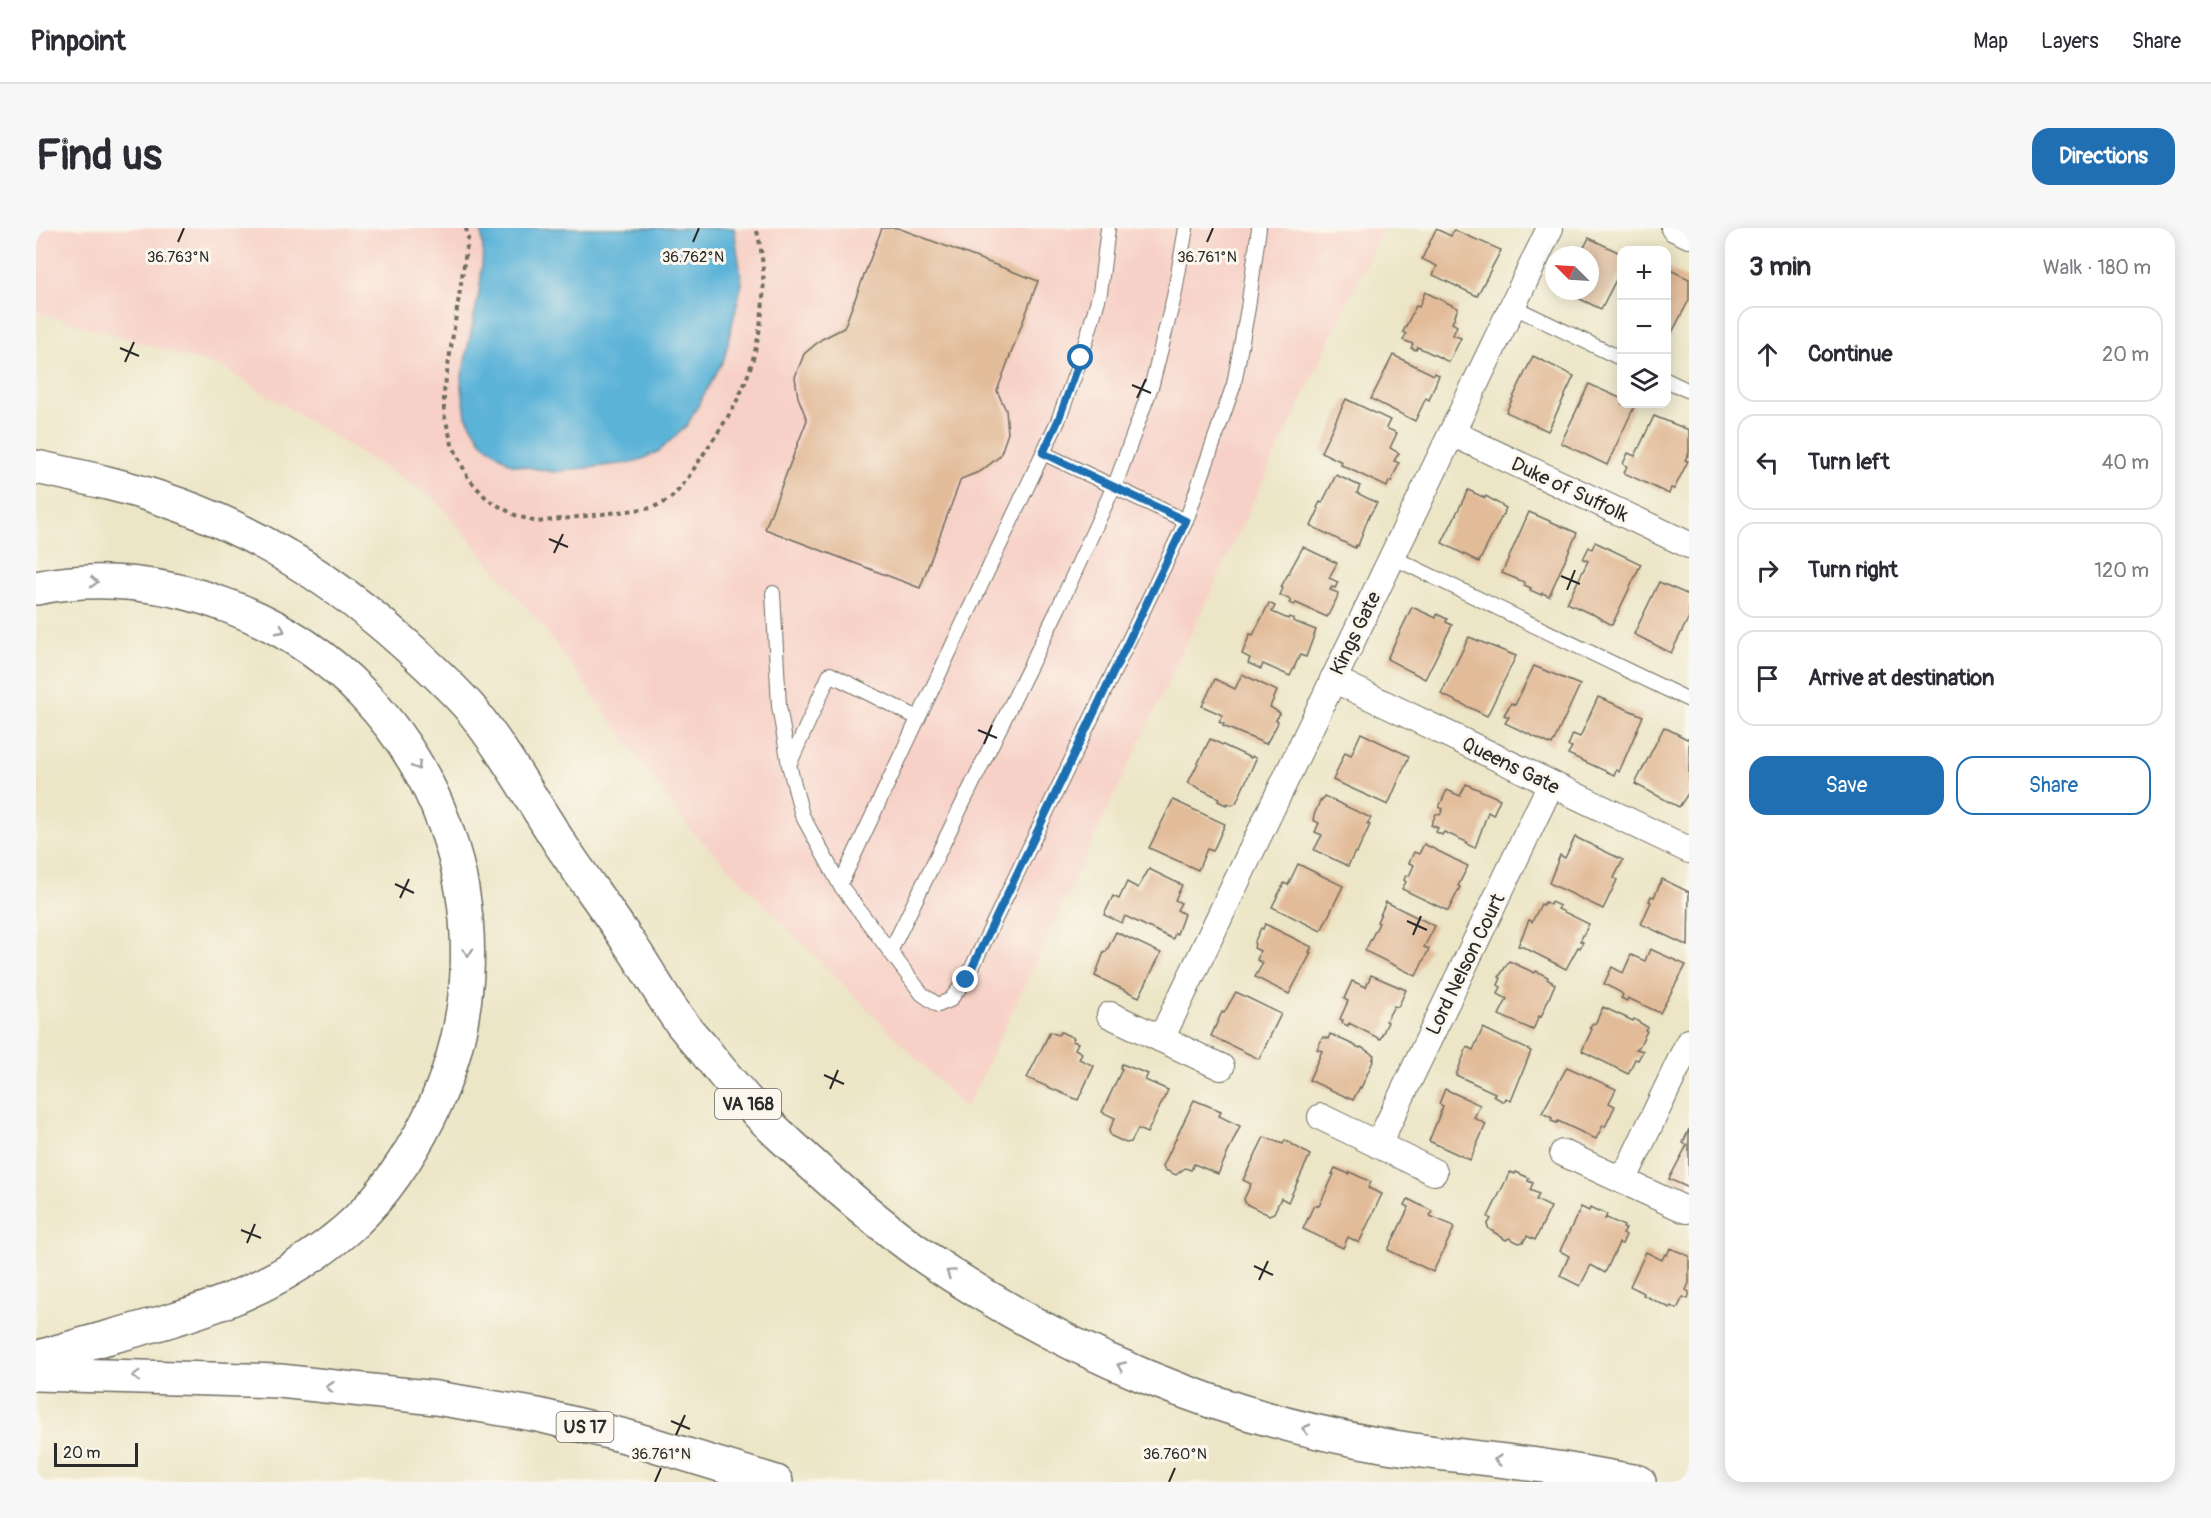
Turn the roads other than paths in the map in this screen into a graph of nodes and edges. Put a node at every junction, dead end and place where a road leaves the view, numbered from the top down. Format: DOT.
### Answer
graph roads {
  1 [pos="1108,228"];
  2 [pos="1186,228"];
  3 [pos="1259,228"];
  4 [pos="1550,228"];
  5 [pos="1674,228"];
  6 [pos="1689,235"];
  7 [pos="1512,306"];
  8 [pos="1617,357"];
  9 [pos="1671,383"];
  10 [pos="1689,391"];
  11 [pos="1452,433"];
  12 [pos="1043,453"];
  13 [pos="36,466"];
  14 [pos="1114,486"];
  15 [pos="1186,521"];
  16 [pos="1689,545"];
  17 [pos="1392,557"];
  18 [pos="36,588"];
  19 [pos="773,593"];
  20 [pos="1333,679"];
  21 [pos="1689,700"];
  22 [pos="918,718"];
  23 [pos="789,765"];
  24 [pos="1551,784"];
  25 [pos="1689,850"];
  26 [pos="840,885"];
  27 [pos="890,952"];
  28 [pos="1110,1015"];
  29 [pos="1161,1039"];
  30 [pos="1689,1042"];
  31 [pos="1221,1067"];
  32 [pos="1321,1117"];
  33 [pos="1378,1145"];
  34 [pos="1563,1153"];
  35 [pos="1434,1172"];
  36 [pos="1623,1181"];
  37 [pos="1686,1210"];
  38 [pos="36,1358"];
  39 [pos="36,1374"];
  40 [pos="388,1393"];
  41 [pos="1550,1467"];
  42 [pos="715,1482"];
  43 [pos="776,1482"];
  44 [pos="1600,1482"];
  45 [pos="1639,1482"];
  1 -- 12 [label="lane"];
  2 -- 14 [label="lane"];
  3 -- 15 [label="lane"];
  4 -- 7 [label="street, Kings Gate"];
  5 -- 6 [label="street"];
  7 -- 8 [label="lane"];
  7 -- 11 [label="street, Kings Gate"];
  9 -- 10 [label="lane"];
  11 -- 16 [label="street, Duke of Suffolk"];
  11 -- 17 [label="street, Kings Gate"];
  12 -- 14 [label="lane"];
  12 -- 22 [label="lane"];
  41 -- 13 [label="highway, VA 168, one-way"];
  14 -- 15 [label="lane"];
  14 -- 27 [label="lane"];
  15 -- 27 [label="lane"];
  17 -- 20 [label="street, Kings Gate"];
  17 -- 21 [label="lane"];
  18 -- 38 [label="highway, one-way"];
  19 -- 23 [label="lane"];
  20 -- 24 [label="street, Queens Gate"];
  20 -- 29 [label="street, Kings Gate"];
  22 -- 23 [label="lane"];
  22 -- 26 [label="lane"];
  23 -- 26 [label="lane"];
  24 -- 25 [label="street, Queens Gate"];
  24 -- 33 [label="street, Lord Nelson Court"];
  26 -- 27 [label="lane"];
  28 -- 29 [label="street"];
  29 -- 31 [label="street"];
  30 -- 36 [label="street"];
  32 -- 33 [label="street"];
  33 -- 35 [label="street"];
  34 -- 36 [label="street"];
  36 -- 37 [label="street"];
  40 -- 39 [label="highway, US 17, one-way"];
  40 -- 42 [label="highway"];
  40 -- 43 [label="highway, US 17"];
  41 -- 44 [label="highway"];
  41 -- 45 [label="highway, VA 168"];
}
